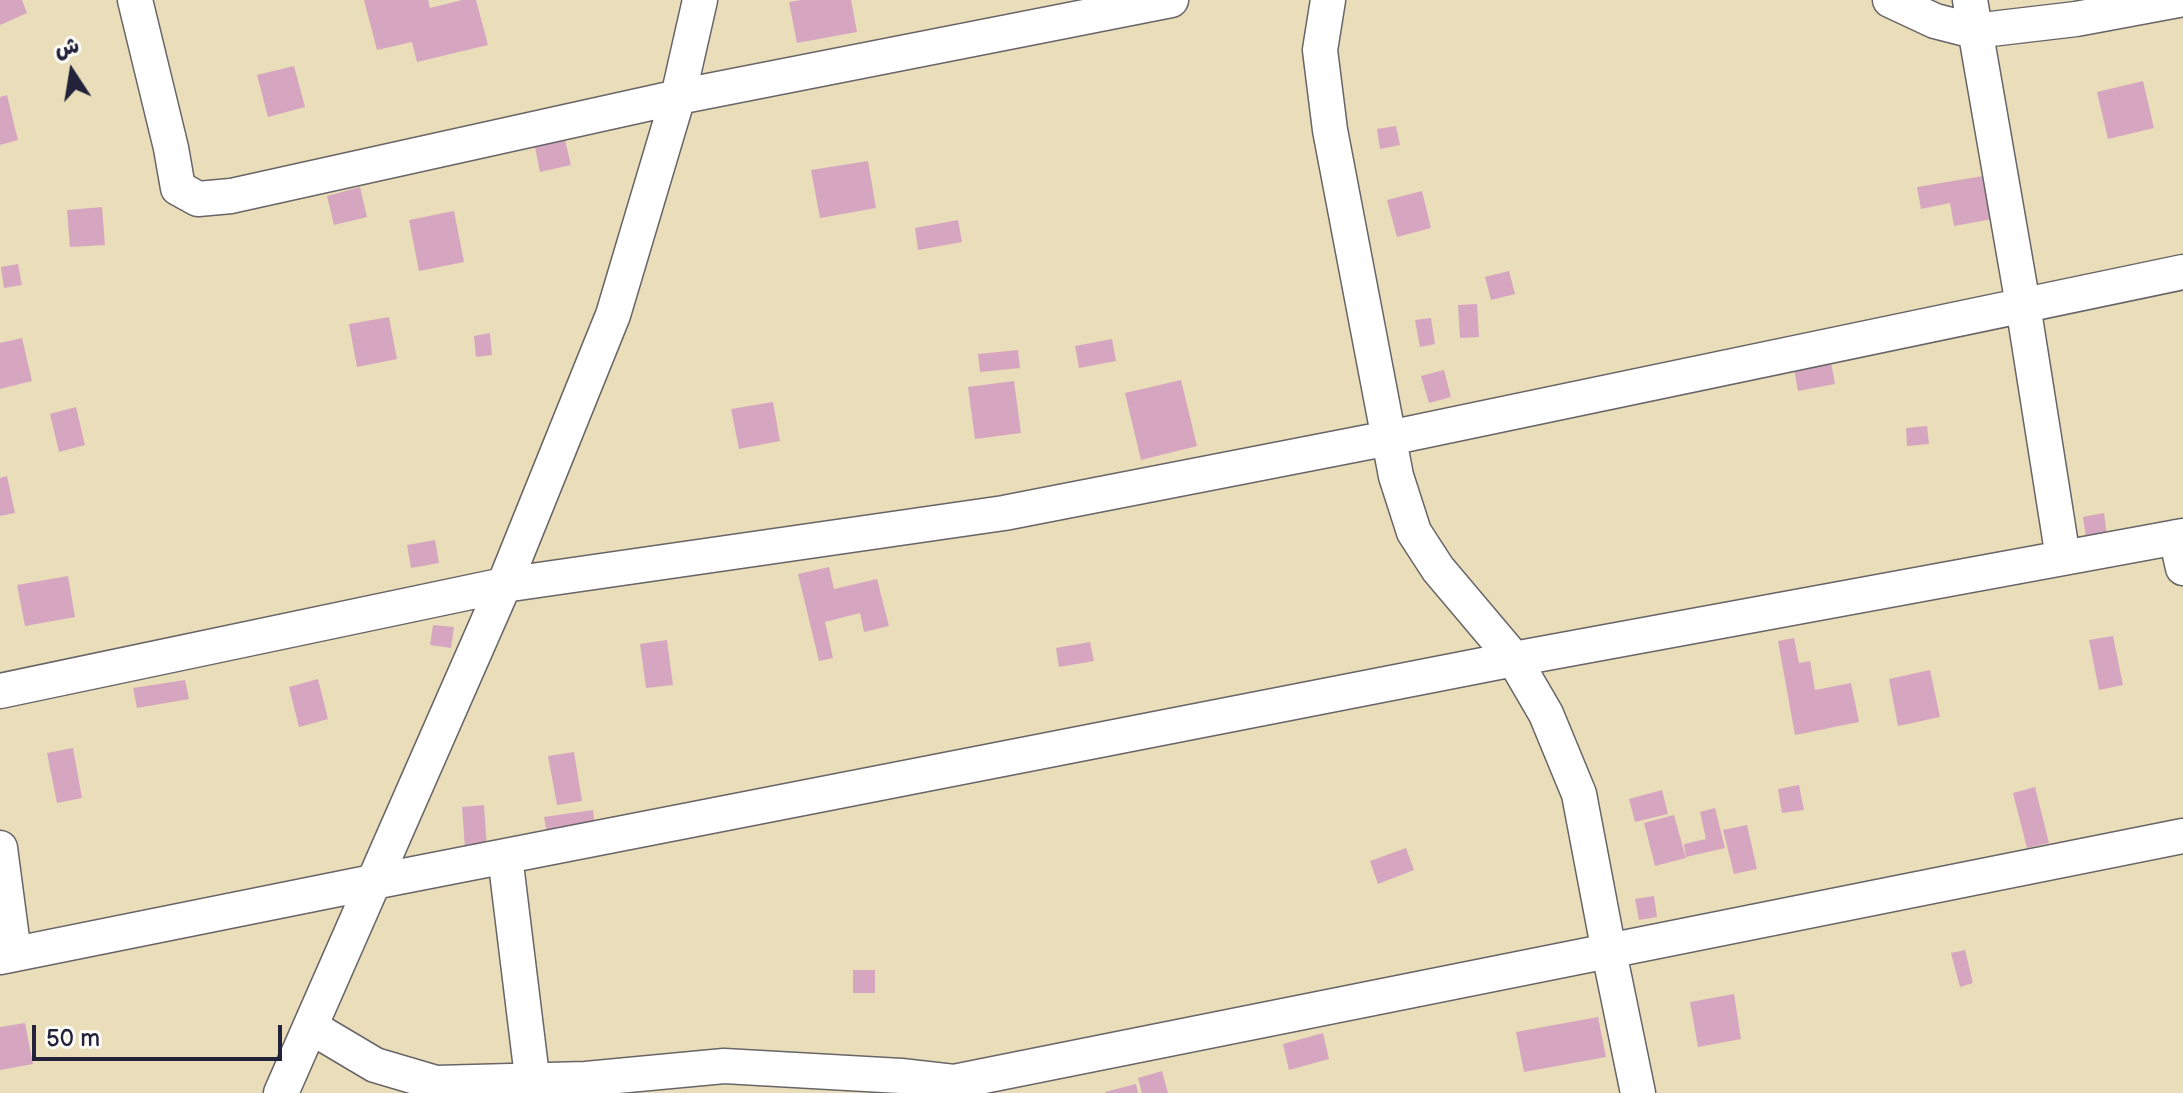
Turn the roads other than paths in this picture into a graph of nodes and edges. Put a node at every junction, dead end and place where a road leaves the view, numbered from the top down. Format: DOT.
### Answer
graph roads {
  1 [pos="135,0"];
  2 [pos="700,0"];
  3 [pos="1171,0"];
  4 [pos="1328,0"];
  5 [pos="1890,0"];
  6 [pos="2178,0"];
  7 [pos="1972,16"];
  8 [pos="678,97"];
  9 [pos="2183,272"];
  10 [pos="2023,305"];
  11 [pos="1389,438"];
  12 [pos="2181,547"];
  13 [pos="2063,558"];
  14 [pos="504,585"];
  15 [pos="1514,659"];
  16 [pos="0,691"];
  17 [pos="2183,836"];
  18 [pos="0,848"];
  19 [pos="505,856"];
  20 [pos="373,882"];
  21 [pos="1609,952"];
  22 [pos="7,955"];
  23 [pos="311,1027"];
  24 [pos="533,1087"];
  25 [pos="964,1088"];
  26 [pos="281,1093"];
  27 [pos="1638,1093"];
  1 -- 8 [label="street"];
  2 -- 8 [label="street"];
  3 -- 8 [label="street"];
  4 -- 11 [label="street"];
  5 -- 7 [label="street"];
  6 -- 7 [label="street"];
  7 -- 10 [label="street"];
  8 -- 14 [label="street"];
  9 -- 10 [label="street"];
  10 -- 11 [label="street"];
  10 -- 13 [label="street"];
  11 -- 14 [label="street"];
  11 -- 15 [label="street"];
  12 -- 13 [label="street"];
  13 -- 15 [label="street"];
  14 -- 16 [label="street"];
  14 -- 20 [label="street"];
  15 -- 19 [label="street"];
  15 -- 21 [label="street"];
  17 -- 21 [label="street"];
  18 -- 22 [label="street"];
  19 -- 20 [label="street"];
  19 -- 24 [label="street"];
  20 -- 22 [label="street"];
  20 -- 23 [label="street"];
  21 -- 25 [label="street"];
  21 -- 27 [label="street"];
  23 -- 24 [label="street"];
  23 -- 26 [label="street"];
  24 -- 25 [label="street"];
}
